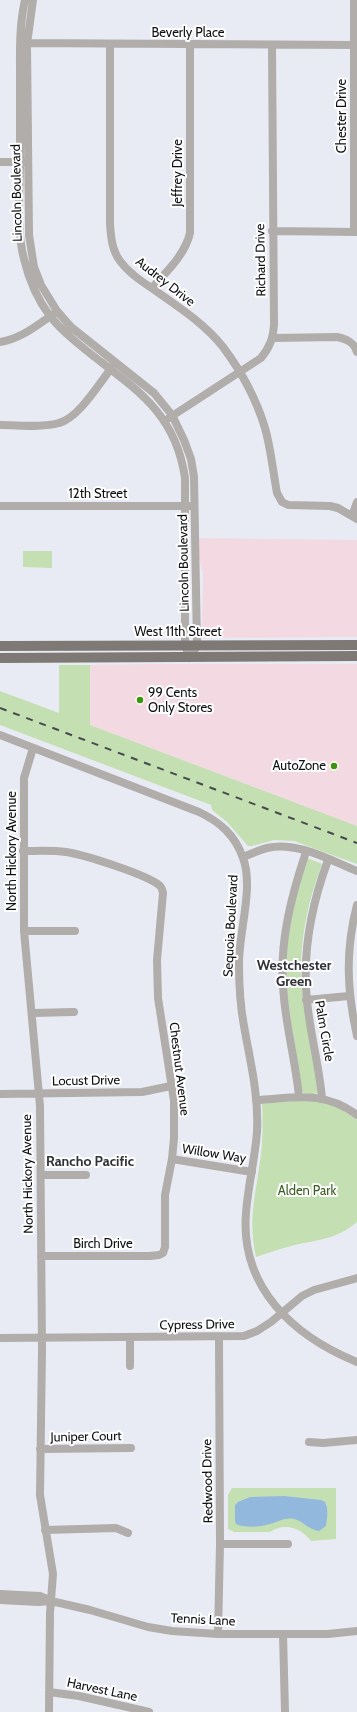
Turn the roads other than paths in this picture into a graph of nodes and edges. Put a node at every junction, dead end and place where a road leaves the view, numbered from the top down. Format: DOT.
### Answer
graph roads {
  1 [pos="25,0"];
  2 [pos="33,0"];
  3 [pos="354,0"];
  4 [pos="24,43"];
  5 [pos="110,45"];
  6 [pos="190,45"];
  7 [pos="272,45"];
  8 [pos="355,45"];
  9 [pos="0,162"];
  10 [pos="24,162"];
  11 [pos="272,232"];
  12 [pos="355,232"];
  13 [pos="152,288"];
  14 [pos="54,314"];
  15 [pos="273,338"];
  16 [pos="0,342"];
  17 [pos="357,352"];
  18 [pos="113,366"];
  19 [pos="240,371"];
  20 [pos="168,418"];
  21 [pos="0,425"];
  22 [pos="357,502"];
  23 [pos="0,506"];
  24 [pos="185,506"];
  25 [pos="195,506"];
  26 [pos="355,518"];
  27 [pos="185,645"];
  28 [pos="357,645"];
  29 [pos="0,646"];
  30 [pos="197,646"];
  31 [pos="357,656"];
  32 [pos="0,658"];
  33 [pos="189,658"];
  34 [pos="0,736"];
  35 [pos="33,748"];
  36 [pos="23,851"];
  37 [pos="306,852"];
  38 [pos="243,857"];
  39 [pos="328,860"];
  40 [pos="357,871"];
  41 [pos="357,905"];
  42 [pos="24,931"];
  43 [pos="75,931"];
  44 [pos="349,996"];
  45 [pos="306,1000"];
  46 [pos="74,1012"];
  47 [pos="33,1013"];
  48 [pos="357,1036"];
  49 [pos="171,1086"];
  50 [pos="0,1094"];
  51 [pos="38,1094"];
  52 [pos="299,1097"];
  53 [pos="322,1098"];
  54 [pos="256,1100"];
  55 [pos="357,1115"];
  56 [pos="172,1159"];
  57 [pos="252,1172"];
  58 [pos="86,1175"];
  59 [pos="41,1176"];
  60 [pos="163,1253"];
  61 [pos="41,1256"];
  62 [pos="357,1278"];
  63 [pos="281,1313"];
  64 [pos="219,1337"];
  65 [pos="0,1338"];
  66 [pos="42,1338"];
  67 [pos="130,1338"];
  68 [pos="357,1362"];
  69 [pos="130,1366"];
  70 [pos="357,1440"];
  71 [pos="308,1442"];
  72 [pos="131,1448"];
  73 [pos="40,1449"];
  74 [pos="45,1530"];
  75 [pos="128,1533"];
  76 [pos="220,1544"];
  77 [pos="288,1544"];
  78 [pos="0,1594"];
  79 [pos="0,1600"];
  80 [pos="51,1601"];
  81 [pos="218,1630"];
  82 [pos="357,1631"];
  83 [pos="283,1634"];
  84 [pos="49,1692"];
  85 [pos="49,1712"];
  86 [pos="149,1712"];
  87 [pos="285,1712"];
  1 -- 4 [label="street, Lincoln Boulevard"];
  2 -- 4 [label="street, Lincoln Boulevard"];
  3 -- 8 [label="street, Chester Drive"];
  4 -- 5 [label="street, Beverly Place"];
  4 -- 10 [label="street, Lincoln Boulevard"];
  5 -- 6 [label="street, Beverly Place"];
  5 -- 13 [label="street, Audrey Drive"];
  6 -- 7 [label="street, Beverly Place"];
  6 -- 13 [label="street, Jeffrey Drive"];
  7 -- 8 [label="street, Beverly Place"];
  7 -- 11 [label="street, Richard Drive"];
  8 -- 12 [label="street, Chester Drive"];
  9 -- 10 [label="street"];
  10 -- 14 [label="street, Lincoln Boulevard"];
  11 -- 12 [label="street"];
  11 -- 15 [label="street, Richard Drive"];
  13 -- 19 [label="street, Audrey Drive"];
  14 -- 16 [label="street"];
  14 -- 18 [label="street, Lincoln Boulevard"];
  15 -- 17 [label="street"];
  15 -- 19 [label="street, Richard Drive"];
  18 -- 20 [label="street, Lincoln Boulevard"];
  18 -- 21 [label="street"];
  19 -- 20 [label="street, Richard Drive"];
  19 -- 26 [label="street, Audrey Drive"];
  20 -- 24 [label="street, Lincoln Boulevard"];
  20 -- 25 [label="street, Lincoln Boulevard"];
  22 -- 26 [label="street"];
  23 -- 24 [label="street, 12th Street"];
  24 -- 25 [label="street, 12th Street"];
  24 -- 27 [label="street, Lincoln Boulevard"];
  25 -- 30 [label="street, Lincoln Boulevard"];
  27 -- 29 [label="main road, West 11th Street"];
  27 -- 30 [label="main road, West 11th Street"];
  27 -- 33 [label="street, Lincoln Boulevard"];
  28 -- 30 [label="main road, West 11th Street"];
  30 -- 33 [label="street"];
  31 -- 33 [label="main road, West 11th Street"];
  32 -- 33 [label="main road, West 11th Street"];
  34 -- 35 [label="street, Sequoia Boulevard"];
  35 -- 36 [label="street, North Hickory Avenue"];
  35 -- 38 [label="street, Sequoia Boulevard"];
  36 -- 42 [label="street, North Hickory Avenue"];
  36 -- 49 [label="street, Chestnut Avenue"];
  37 -- 38 [label="street"];
  37 -- 39 [label="street"];
  37 -- 52 [label="street"];
  38 -- 54 [label="street, Sequoia Boulevard"];
  39 -- 40 [label="street"];
  39 -- 45 [label="street, Palm Circle"];
  41 -- 44 [label="street"];
  42 -- 43 [label="street"];
  42 -- 47 [label="street, North Hickory Avenue"];
  44 -- 45 [label="street"];
  44 -- 48 [label="street"];
  45 -- 53 [label="street, Palm Circle"];
  46 -- 47 [label="street"];
  47 -- 51 [label="street, North Hickory Avenue"];
  49 -- 51 [label="street, Locust Drive"];
  49 -- 56 [label="street, Chestnut Avenue"];
  50 -- 51 [label="street, Locust Drive"];
  51 -- 59 [label="street, North Hickory Avenue"];
  52 -- 53 [label="street"];
  52 -- 54 [label="street"];
  53 -- 55 [label="street"];
  54 -- 57 [label="street, Sequoia Boulevard"];
  56 -- 57 [label="street, Willow Way"];
  56 -- 60 [label="street, Chestnut Avenue"];
  57 -- 63 [label="street, Sequoia Boulevard"];
  58 -- 59 [label="street"];
  59 -- 61 [label="street, North Hickory Avenue"];
  60 -- 61 [label="street, Birch Drive"];
  61 -- 66 [label="street, North Hickory Avenue"];
  62 -- 63 [label="street"];
  63 -- 64 [label="street, Cypress Drive"];
  63 -- 68 [label="street, Sequoia Boulevard"];
  64 -- 67 [label="street, Cypress Drive"];
  64 -- 76 [label="street, Redwood Drive"];
  65 -- 66 [label="street, Cypress Drive"];
  66 -- 67 [label="street, Cypress Drive"];
  66 -- 73 [label="street, North Hickory Avenue"];
  67 -- 69 [label="street"];
  70 -- 71 [label="street"];
  72 -- 73 [label="street, Juniper Court"];
  73 -- 74 [label="street, North Hickory Avenue"];
  74 -- 75 [label="street"];
  74 -- 80 [label="street, North Hickory Avenue"];
  76 -- 77 [label="street"];
  76 -- 81 [label="street, Redwood Drive"];
  78 -- 80 [label="street, Tennis Lane"];
  79 -- 80 [label="street, Tennis Lane"];
  80 -- 81 [label="street, Tennis Lane"];
  80 -- 84 [label="street, North Hickory Avenue"];
  81 -- 83 [label="street, Tennis Lane"];
  82 -- 83 [label="street, Tennis Lane"];
  83 -- 87 [label="street"];
  84 -- 85 [label="street, North Hickory Avenue"];
  84 -- 86 [label="street, Harvest Lane"];
}
